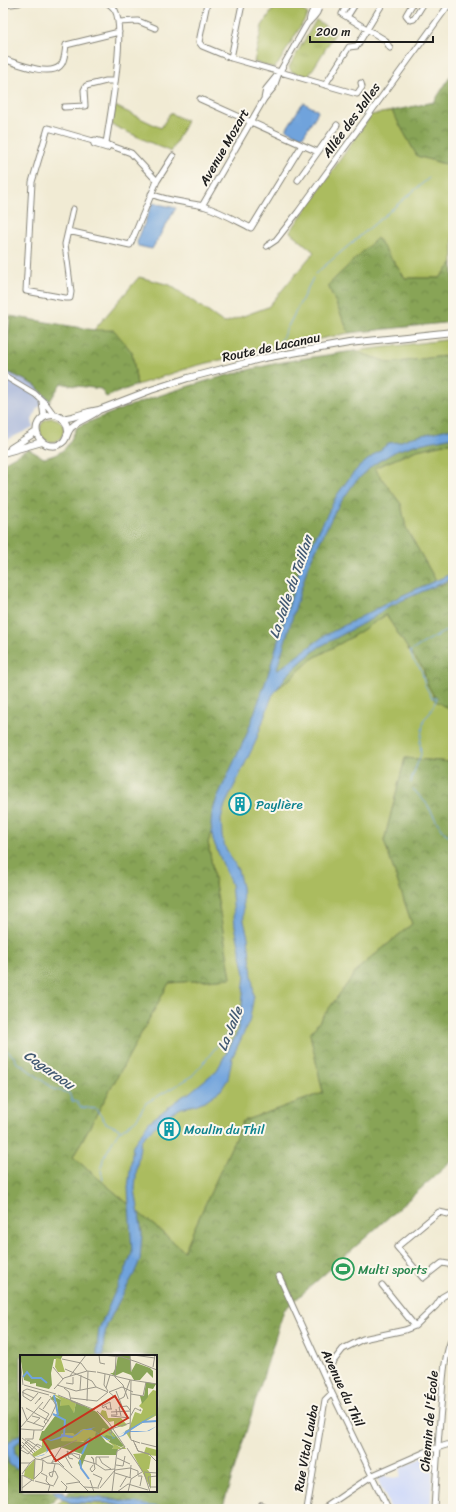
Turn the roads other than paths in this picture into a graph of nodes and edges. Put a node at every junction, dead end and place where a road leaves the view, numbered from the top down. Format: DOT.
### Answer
graph roads {
  1 [pos="19,3"];
  2 [pos="108,3"];
  3 [pos="207,3"];
  4 [pos="244,3"];
  5 [pos="348,3"];
  6 [pos="353,3"];
  7 [pos="383,3"];
  8 [pos="413,3"];
  9 [pos="424,3"];
  10 [pos="450,3"];
  11 [pos="319,4"];
  12 [pos="3,5"];
  13 [pos="347,17"];
  14 [pos="118,22"];
  15 [pos="155,28"];
  16 [pos="367,29"];
  17 [pos="119,32"];
  18 [pos="390,48"];
  19 [pos="231,58"];
  20 [pos="3,59"];
  21 [pos="279,73"];
  22 [pos="115,81"];
  23 [pos="361,83"];
  24 [pos="325,85"];
  25 [pos="200,99"];
  26 [pos="64,108"];
  27 [pos="251,122"];
  28 [pos="337,124"];
  29 [pos="107,144"];
  30 [pos="302,145"];
  31 [pos="318,152"];
  32 [pos="173,156"];
  33 [pos="298,180"];
  34 [pos="157,181"];
  35 [pos="151,194"];
  36 [pos="202,206"];
  37 [pos="73,209"];
  38 [pos="68,231"];
  39 [pos="267,246"];
  40 [pos="453,332"];
  41 [pos="3,375"];
  42 [pos="42,402"];
  43 [pos="99,410"];
  44 [pos="54,415"];
  45 [pos="44,417"];
  46 [pos="62,418"];
  47 [pos="68,431"];
  48 [pos="36,432"];
  49 [pos="42,442"];
  50 [pos="3,453"];
  51 [pos="453,1215"];
  52 [pos="453,1265"];
  53 [pos="279,1276"];
  54 [pos="382,1285"];
  55 [pos="453,1293"];
  56 [pos="415,1326"];
  57 [pos="453,1335"];
  58 [pos="325,1377"];
  59 [pos="332,1393"];
  60 [pos="453,1443"];
  61 [pos="437,1447"];
  62 [pos="423,1453"];
  63 [pos="436,1463"];
  64 [pos="373,1475"];
  65 [pos="261,1505"];
  66 [pos="269,1509"];
  67 [pos="307,1509"];
  68 [pos="323,1509"];
  69 [pos="388,1509"];
  70 [pos="434,1509"];
  1 -- 12 [label="street"];
  2 -- 14 [label="street"];
  3 -- 19 [label="street"];
  4 -- 19 [label="street"];
  5 -- 13 [label="street"];
  6 -- 13 [label="street"];
  7 -- 16 [label="street"];
  8 -- 9 [label="street"];
  8 -- 9 [label="street"];
  10 -- 39 [label="street, Allée des Jalles"];
  11 -- 21 [label="street, Avenue Mozart"];
  13 -- 16 [label="street"];
  14 -- 15 [label="street"];
  14 -- 17 [label="street"];
  16 -- 18 [label="street"];
  16 -- 24 [label="street"];
  17 -- 20 [label="street"];
  17 -- 22 [label="street"];
  19 -- 21 [label="street"];
  21 -- 24 [label="street"];
  21 -- 27 [label="street, Avenue Mozart"];
  22 -- 26 [label="street"];
  22 -- 29 [label="street"];
  23 -- 24 [label="street"];
  25 -- 27 [label="street"];
  27 -- 30 [label="street"];
  27 -- 36 [label="street, Avenue Mozart"];
  28 -- 31 [label="street"];
  29 -- 34 [label="street"];
  29 -- 38 [label="street"];
  30 -- 31 [label="street"];
  30 -- 36 [label="street"];
  31 -- 33 [label="street"];
  32 -- 34 [label="street"];
  34 -- 35 [label="street"];
  35 -- 36 [label="street"];
  35 -- 38 [label="street"];
  37 -- 38 [label="street"];
  40 -- 43 [label="main road, Route de Lacanau"];
  41 -- 42 [label="street"];
  42 -- 44 [label="street"];
  42 -- 45 [label="street"];
  43 -- 46 [label="main road"];
  43 -- 47 [label="main road"];
  44 -- 45 [label="main road"];
  44 -- 46 [label="main road"];
  45 -- 48 [label="main road"];
  46 -- 47 [label="main road"];
  47 -- 49 [label="main road"];
  48 -- 49 [label="main road"];
  48 -- 50 [label="main road"];
  49 -- 50 [label="main road"];
  51 -- 52 [label="street"];
  53 -- 58 [label="street, Avenue du Thil"];
  54 -- 56 [label="street"];
  55 -- 56 [label="street"];
  56 -- 58 [label="street"];
  57 -- 61 [label="street, Chemin de l'École"];
  58 -- 59 [label="street, Avenue du Thil"];
  59 -- 64 [label="street, Avenue du Thil"];
  59 -- 67 [label="street, Rue Vital Lauba"];
  60 -- 61 [label="street"];
  61 -- 62 [label="street"];
  61 -- 63 [label="street, Chemin de l'École"];
  62 -- 63 [label="street"];
  62 -- 64 [label="street"];
  63 -- 70 [label="street, Chemin de l'École"];
  64 -- 68 [label="street"];
  64 -- 69 [label="street, Avenue du Thil"];
  65 -- 66 [label="street"];
}
